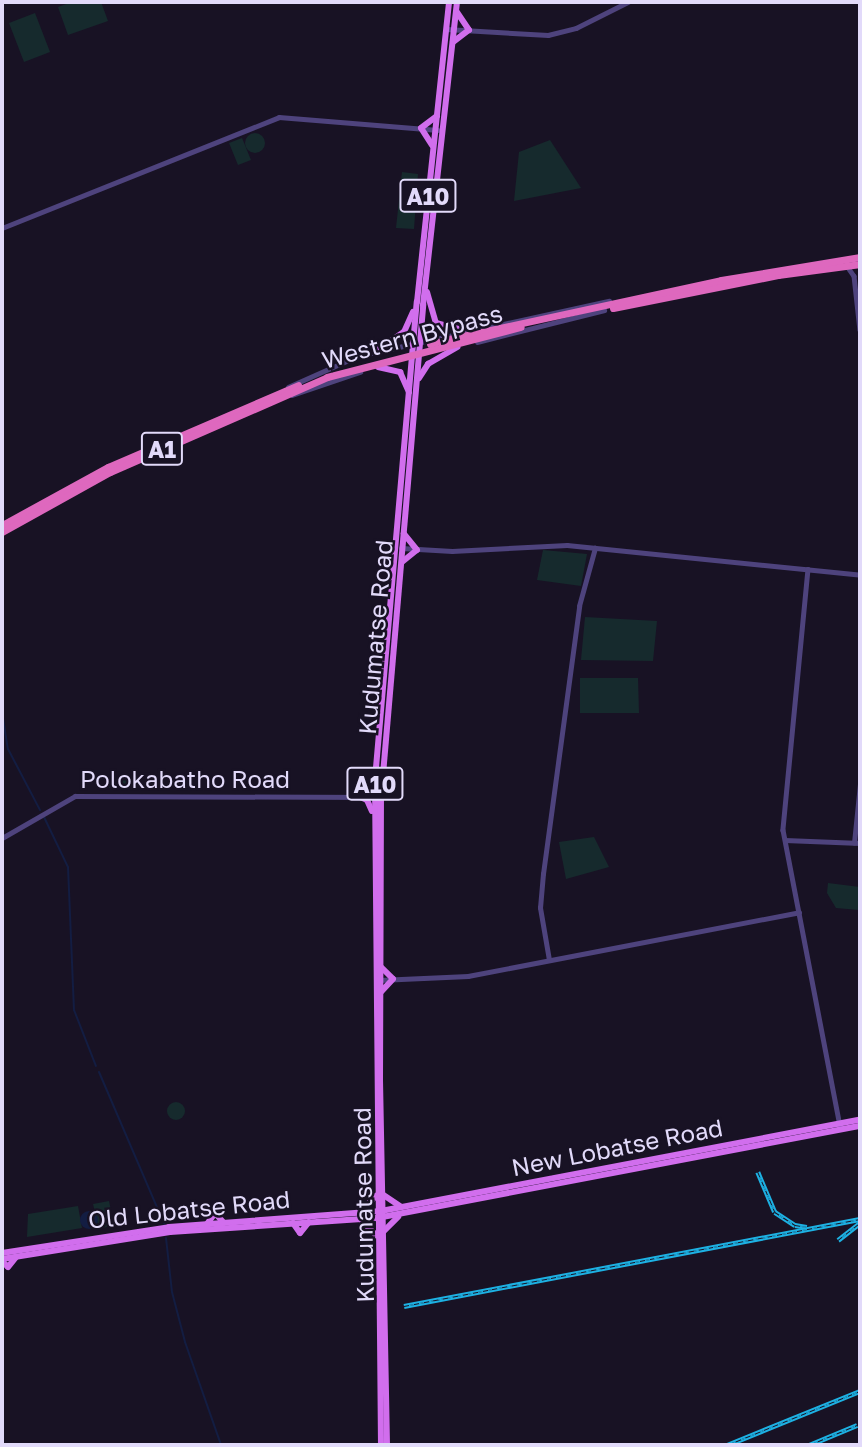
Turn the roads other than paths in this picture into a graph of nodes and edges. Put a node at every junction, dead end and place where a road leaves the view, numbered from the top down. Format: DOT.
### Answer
graph roads {
  1 [pos="449,2"];
  2 [pos="628,2"];
  3 [pos="456,4"];
  4 [pos="450,29"];
  5 [pos="468,30"];
  6 [pos="452,43"];
  7 [pos="438,114"];
  8 [pos="421,128"];
  9 [pos="439,130"];
  10 [pos="433,154"];
  11 [pos="2,228"];
  12 [pos="860,257"];
  13 [pos="846,266"];
  14 [pos="860,266"];
  15 [pos="425,280"];
  16 [pos="855,280"];
  17 [pos="634,298"];
  18 [pos="417,302"];
  19 [pos="604,310"];
  20 [pos="463,330"];
  21 [pos="860,330"];
  22 [pos="435,337"];
  23 [pos="417,342"];
  24 [pos="457,347"];
  25 [pos="390,348"];
  26 [pos="375,352"];
  27 [pos="437,352"];
  28 [pos="416,357"];
  29 [pos="395,363"];
  30 [pos="378,367"];
  31 [pos="326,375"];
  32 [pos="416,382"];
  33 [pos="282,393"];
  34 [pos="409,394"];
  35 [pos="2,526"];
  36 [pos="404,530"];
  37 [pos="2,532"];
  38 [pos="399,548"];
  39 [pos="595,548"];
  40 [pos="417,550"];
  41 [pos="401,563"];
  42 [pos="808,569"];
  43 [pos="860,575"];
  44 [pos="375,779"];
  45 [pos="860,784"];
  46 [pos="358,796"];
  47 [pos="378,797"];
  48 [pos="373,816"];
  49 [pos="2,838"];
  50 [pos="785,840"];
  51 [pos="857,843"];
  52 [pos="799,912"];
  53 [pos="549,960"];
  54 [pos="380,966"];
  55 [pos="393,979"];
  56 [pos="377,980"];
  57 [pos="381,992"];
  58 [pos="860,1120"];
  59 [pos="839,1123"];
  60 [pos="860,1126"];
  61 [pos="379,1195"];
  62 [pos="404,1210"];
  63 [pos="379,1214"];
  64 [pos="359,1216"];
  65 [pos="379,1235"];
  66 [pos="7,1256"];
  67 [pos="381,1445"];
  68 [pos="387,1445"];
  1 -- 4 [label="main road, Kudumatse Road / A10"];
  2 -- 5 [label="street"];
  3 -- 4 [label="main road, Kudumatse Road / A10"];
  3 -- 5 [label="main road"];
  4 -- 5 [label="street"];
  4 -- 6 [label="main road, Kudumatse Road / A10"];
  4 -- 7 [label="main road, Kudumatse Road / A10"];
  5 -- 6 [label="main road"];
  6 -- 9 [label="main road, Kudumatse Road / A10"];
  7 -- 8 [label="main road"];
  7 -- 9 [label="main road, Kudumatse Road / A10"];
  8 -- 9 [label="street"];
  8 -- 10 [label="main road"];
  8 -- 11 [label="street"];
  9 -- 10 [label="main road, Kudumatse Road / A10"];
  9 -- 15 [label="main road, Kudumatse Road / A10"];
  10 -- 18 [label="main road, Kudumatse Road / A10"];
  12 -- 17 [label="highway, Western Bypass / A1"];
  13 -- 14 [label="highway, Western Bypass / A1"];
  13 -- 16 [label="street"];
  13 -- 19 [label="highway, Western Bypass / A1"];
  14 -- 16 [label="street"];
  15 -- 20 [label="main road"];
  15 -- 23 [label="main road, Kudumatse Road / A10"];
  16 -- 21 [label="street"];
  17 -- 20 [label="street"];
  17 -- 31 [label="highway, Western Bypass / A1, bridge"];
  18 -- 23 [label="main road, Kudumatse Road / A10"];
  18 -- 26 [label="main road"];
  19 -- 24 [label="street"];
  19 -- 31 [label="highway, Western Bypass / A1, bridge"];
  20 -- 22 [label="street"];
  22 -- 23 [label="street"];
  22 -- 27 [label="street"];
  23 -- 25 [label="street"];
  23 -- 28 [label="main road, Kudumatse Road / A10"];
  24 -- 27 [label="street"];
  24 -- 32 [label="main road"];
  25 -- 26 [label="street"];
  25 -- 29 [label="street"];
  26 -- 33 [label="street"];
  27 -- 28 [label="street"];
  28 -- 29 [label="street"];
  28 -- 32 [label="main road, Kudumatse Road / A10"];
  28 -- 34 [label="main road, Kudumatse Road / A10"];
  29 -- 30 [label="street"];
  30 -- 33 [label="street"];
  30 -- 34 [label="main road"];
  31 -- 33 [label="highway, Western Bypass / A1"];
  32 -- 36 [label="main road, Kudumatse Road / A10"];
  33 -- 35 [label="highway, Western Bypass / A1"];
  33 -- 37 [label="highway, Western Bypass / A1"];
  34 -- 38 [label="main road, Kudumatse Road / A10"];
  36 -- 38 [label="main road, Kudumatse Road / A10"];
  36 -- 40 [label="main road"];
  38 -- 40 [label="street"];
  38 -- 41 [label="main road, Kudumatse Road / A10"];
  38 -- 44 [label="main road, Kudumatse Road / A10"];
  39 -- 40 [label="street"];
  39 -- 42 [label="street"];
  39 -- 53 [label="street"];
  40 -- 41 [label="main road"];
  41 -- 47 [label="main road, Kudumatse Road / A10"];
  42 -- 43 [label="street"];
  42 -- 50 [label="street"];
  44 -- 46 [label="main road"];
  44 -- 47 [label="main road, Kudumatse Road / A10"];
  45 -- 51 [label="street"];
  46 -- 47 [label="street, Polokabatho Road"];
  46 -- 48 [label="main road"];
  46 -- 49 [label="street, Polokabatho Road"];
  47 -- 48 [label="main road, Kudumatse Road / A10"];
  47 -- 54 [label="main road, Kudumatse Road / A10"];
  48 -- 56 [label="main road, Kudumatse Road / A10"];
  50 -- 51 [label="street"];
  50 -- 52 [label="street"];
  52 -- 53 [label="street"];
  52 -- 59 [label="street"];
  53 -- 55 [label="street"];
  54 -- 55 [label="main road"];
  54 -- 56 [label="main road, Kudumatse Road / A10"];
  55 -- 56 [label="street"];
  55 -- 57 [label="main road"];
  56 -- 57 [label="main road, Kudumatse Road / A10"];
  56 -- 61 [label="main road, Kudumatse Road / A10"];
  57 -- 61 [label="main road, Kudumatse Road / A10"];
  58 -- 59 [label="main road, New Lobatse Road"];
  59 -- 60 [label="main road"];
  59 -- 62 [label="main road, New Lobatse Road"];
  61 -- 62 [label="main road"];
  61 -- 63 [label="main road, Kudumatse Road / A10"];
  61 -- 64 [label="main road"];
  62 -- 63 [label="main road, New Lobatse Road"];
  62 -- 65 [label="main road"];
  63 -- 64 [label="main road, New Lobatse Road"];
  63 -- 65 [label="main road, Kudumatse Road / A10"];
  64 -- 65 [label="main road"];
  64 -- 66 [label="main road, Old Lobatse Road"];
  64 -- 66 [label="main road, Old Lobatse Road"];
  65 -- 67 [label="main road, Kudumatse Road / A10"];
  65 -- 68 [label="main road, Kudumatse Road / A10"];
}
